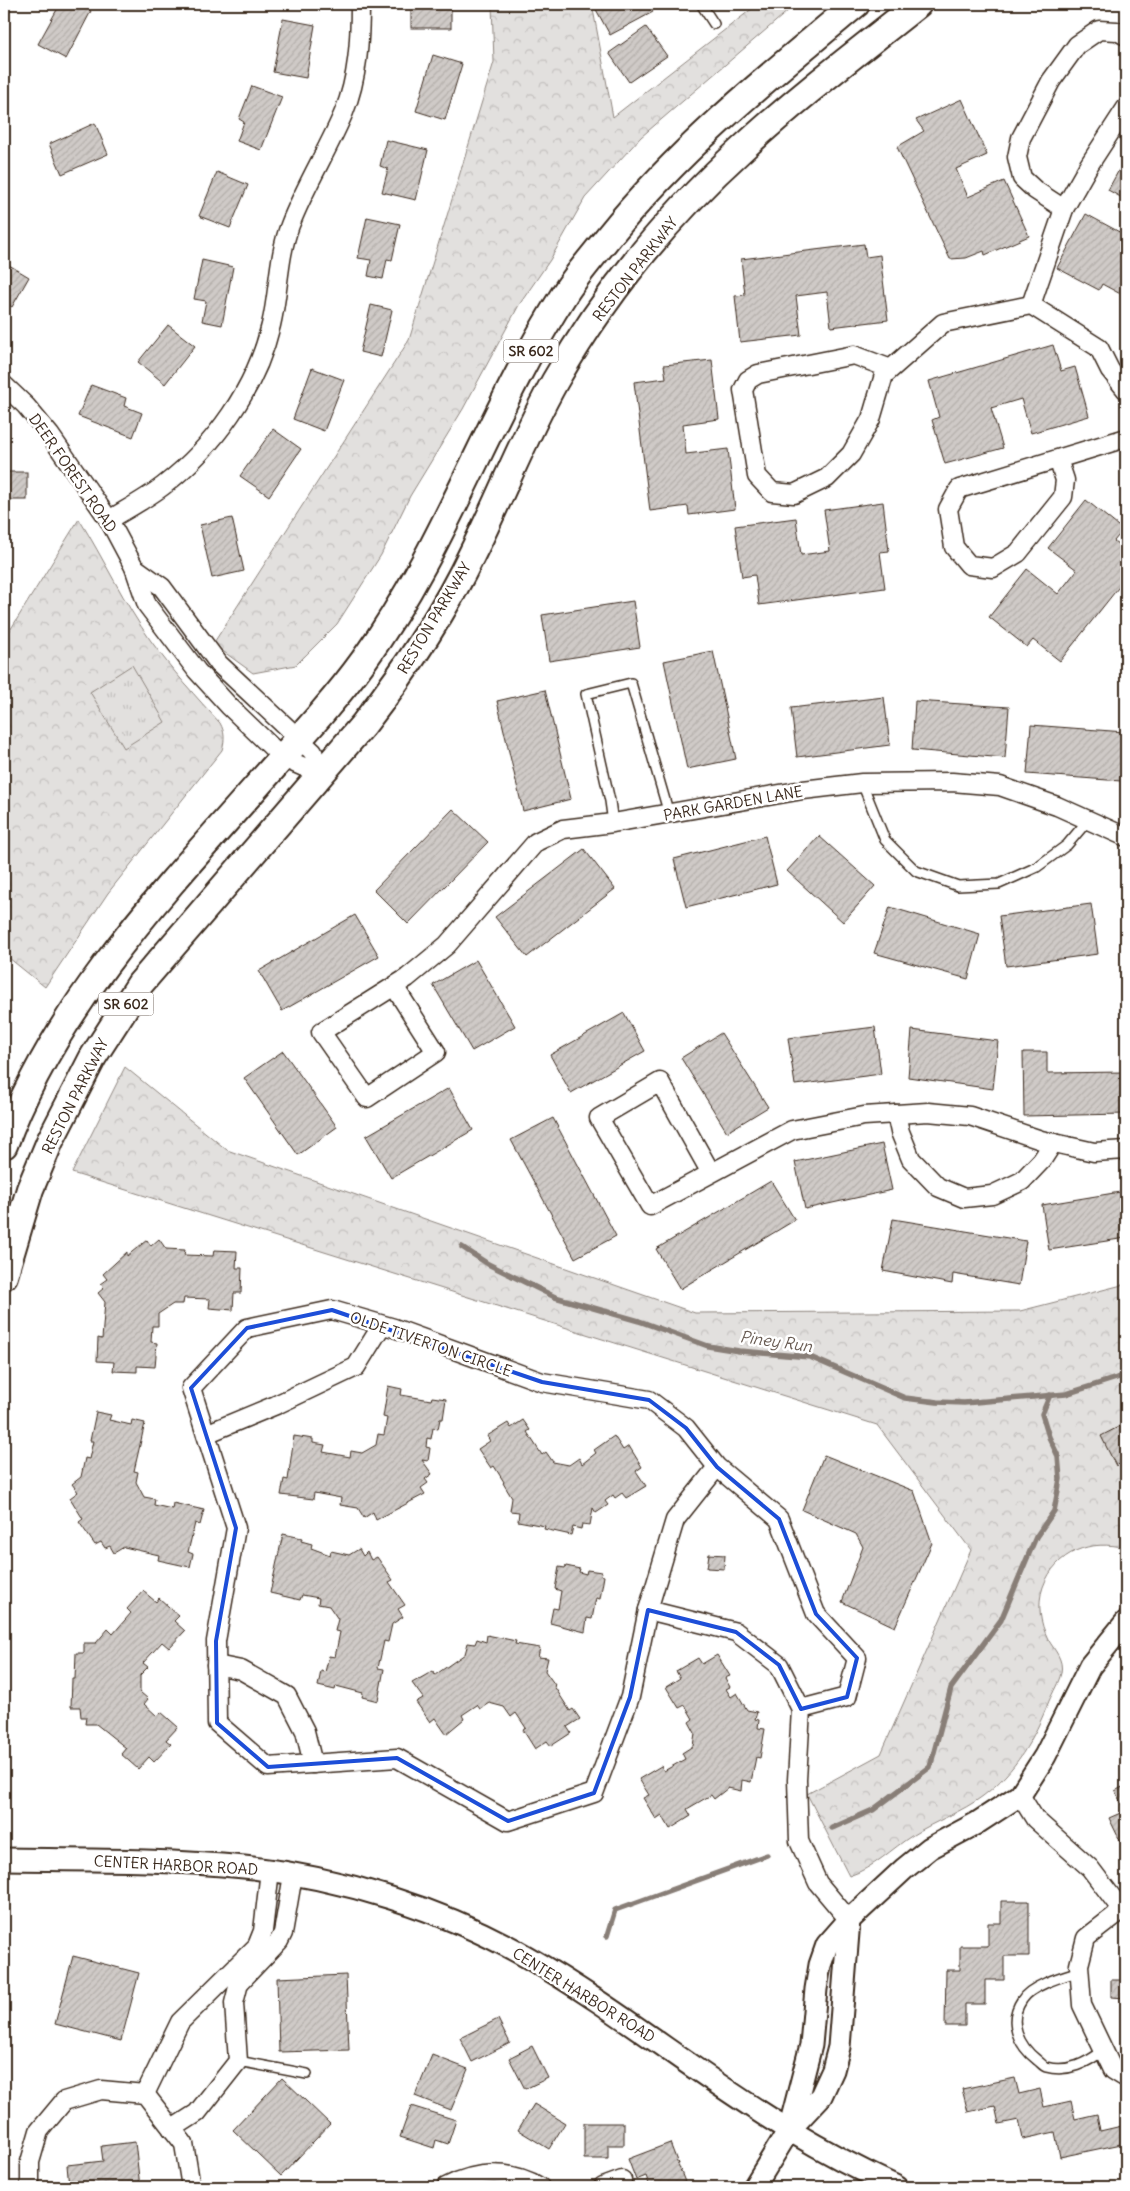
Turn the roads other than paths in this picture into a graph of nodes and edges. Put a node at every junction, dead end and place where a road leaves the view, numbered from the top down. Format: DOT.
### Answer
graph roads {
  1 [pos="360,4"];
  2 [pos="701,4"];
  3 [pos="856,4"];
  4 [pos="918,4"];
  5 [pos="714,24"];
  6 [pos="1126,36"];
  7 [pos="1126,108"];
  8 [pos="1064,209"];
  9 [pos="1031,305"];
  10 [pos="891,369"];
  11 [pos="4,386"];
  12 [pos="1126,390"];
  13 [pos="1126,438"];
  14 [pos="1058,459"];
  15 [pos="109,520"];
  16 [pos="134,567"];
  17 [pos="291,749"];
  18 [pos="320,774"];
  19 [pos="862,783"];
  20 [pos="669,814"];
  21 [pos="1089,819"];
  22 [pos="613,823"];
  23 [pos="1126,837"];
  24 [pos="394,986"];
  25 [pos="896,1114"];
  26 [pos="1054,1143"];
  27 [pos="4,1146"];
  28 [pos="1126,1150"];
  29 [pos="711,1173"];
  30 [pos="4,1276"];
  31 [pos="382,1325"];
  32 [pos="206,1434"];
  33 [pos="717,1467"];
  34 [pos="648,1610"];
  35 [pos="1126,1622"];
  36 [pos="216,1665"];
  37 [pos="801,1709"];
  38 [pos="313,1764"];
  39 [pos="1020,1795"];
  40 [pos="4,1859"];
  41 [pos="270,1870"];
  42 [pos="294,1875"];
  43 [pos="1124,1908"];
  44 [pos="849,1920"];
  45 [pos="1080,1971"];
  46 [pos="1104,2050"];
  47 [pos="238,2061"];
  48 [pos="307,2074"];
  49 [pos="1126,2078"];
  50 [pos="145,2094"];
  51 [pos="172,2128"];
  52 [pos="789,2130"];
  53 [pos="622,2180"];
  54 [pos="30,2187"];
  55 [pos="191,2187"];
  56 [pos="446,2187"];
  57 [pos="540,2187"];
  58 [pos="603,2187"];
  59 [pos="754,2187"];
  60 [pos="897,2187"];
  1 -- 15 [label="street"];
  2 -- 5 [label="lane"];
  3 -- 17 [label="main road, SR 602"];
  4 -- 18 [label="main road, RESTON PARKWAY / SR 602"];
  6 -- 8 [label="street"];
  7 -- 8 [label="street"];
  8 -- 9 [label="street"];
  9 -- 10 [label="street"];
  9 -- 12 [label="street"];
  10 -- 10 [label="street"];
  11 -- 15 [label="street, DEER FOREST ROAD"];
  13 -- 14 [label="street"];
  14 -- 14 [label="street"];
  15 -- 16 [label="street, DEER FOREST ROAD"];
  16 -- 17 [label="street, DEER FOREST ROAD"];
  16 -- 17 [label="street, DEER FOREST ROAD"];
  17 -- 18 [label="street, DEER FOREST ROAD"];
  17 -- 18 [label="street, DEER FOREST ROAD"];
  17 -- 27 [label="main road, SR 602"];
  18 -- 30 [label="main road, RESTON PARKWAY / SR 602"];
  19 -- 20 [label="street, PARK GARDEN LANE"];
  19 -- 21 [label="street, PARK GARDEN LANE"];
  19 -- 21 [label="lane"];
  20 -- 22 [label="street, PARK GARDEN LANE"];
  20 -- 22 [label="lane"];
  21 -- 23 [label="street, PARK GARDEN LANE"];
  22 -- 24 [label="street, PARK GARDEN LANE"];
  24 -- 24 [label="street, PARK GARDEN LANE"];
  25 -- 26 [label="street"];
  25 -- 26 [label="street"];
  25 -- 29 [label="street"];
  26 -- 28 [label="street"];
  29 -- 29 [label="street"];
  31 -- 32 [label="street"];
  31 -- 32 [label="street, OLDE TIVERTON CIRCLE"];
  31 -- 33 [label="street, OLDE TIVERTON CIRCLE"];
  32 -- 36 [label="street, OLDE TIVERTON CIRCLE"];
  33 -- 34 [label="street, OLDE TIVERTON CIRCLE"];
  33 -- 37 [label="street, OLDE TIVERTON CIRCLE"];
  34 -- 37 [label="street"];
  34 -- 38 [label="street, OLDE TIVERTON CIRCLE"];
  35 -- 39 [label="street"];
  36 -- 38 [label="street"];
  36 -- 38 [label="street, OLDE TIVERTON CIRCLE"];
  37 -- 44 [label="street"];
  39 -- 43 [label="street"];
  39 -- 44 [label="street"];
  40 -- 41 [label="street, CENTER HARBOR ROAD"];
  41 -- 42 [label="street, CENTER HARBOR ROAD"];
  41 -- 50 [label="street"];
  42 -- 47 [label="street"];
  42 -- 52 [label="street, CENTER HARBOR ROAD"];
  43 -- 45 [label="street"];
  44 -- 52 [label="street"];
  44 -- 52 [label="street"];
  45 -- 46 [label="street"];
  45 -- 46 [label="lane"];
  46 -- 49 [label="street"];
  47 -- 48 [label="lane"];
  47 -- 51 [label="street"];
  50 -- 51 [label="street"];
  50 -- 54 [label="street"];
  51 -- 55 [label="street"];
  52 -- 59 [label="street"];
  52 -- 60 [label="street, CENTER HARBOR ROAD"];
  53 -- 58 [label="street"];
  56 -- 57 [label="street"];
}
